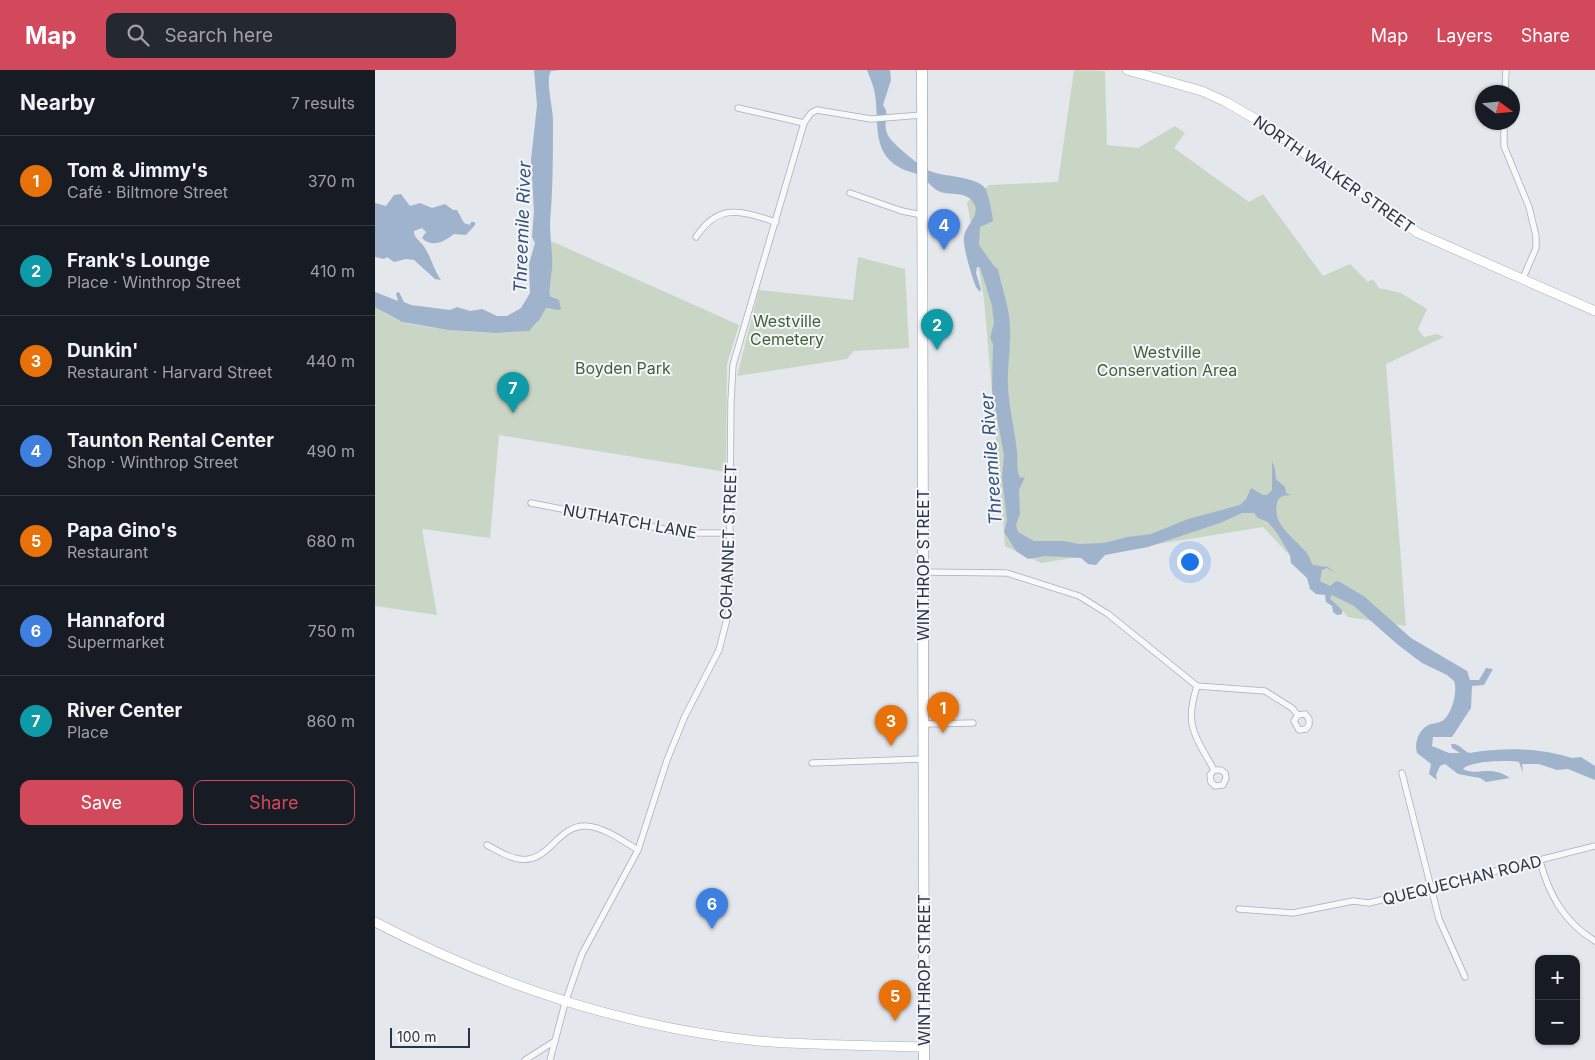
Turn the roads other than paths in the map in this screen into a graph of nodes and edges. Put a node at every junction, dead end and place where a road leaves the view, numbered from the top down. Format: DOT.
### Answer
graph roads {
  1 [pos="922,70"];
  2 [pos="1127,70"];
  3 [pos="1506,70"];
  4 [pos="1505,85"];
  5 [pos="738,108"];
  6 [pos="922,115"];
  7 [pos="804,123"];
  8 [pos="1504,130"];
  9 [pos="850,193"];
  10 [pos="922,215"];
  11 [pos="776,222"];
  12 [pos="696,236"];
  13 [pos="1523,278"];
  14 [pos="1595,311"];
  15 [pos="531,503"];
  16 [pos="731,533"];
  17 [pos="923,572"];
  18 [pos="1197,686"];
  19 [pos="1298,715"];
  20 [pos="973,723"];
  21 [pos="923,724"];
  22 [pos="923,759"];
  23 [pos="812,762"];
  24 [pos="1214,770"];
  25 [pos="1402,773"];
  26 [pos="487,845"];
  27 [pos="1595,846"];
  28 [pos="638,850"];
  29 [pos="1540,861"];
  30 [pos="1431,886"];
  31 [pos="1239,909"];
  32 [pos="375,922"];
  33 [pos="1595,941"];
  34 [pos="1465,978"];
  35 [pos="565,1003"];
  36 [pos="555,1040"];
  37 [pos="924,1047"];
  38 [pos="525,1060"];
  39 [pos="550,1060"];
  40 [pos="924,1060"];
  1 -- 6 [label="highway, WINTHROP STREET"];
  2 -- 13 [label="main road, NORTH WALKER STREET"];
  3 -- 4 [label="street"];
  5 -- 7 [label="street"];
  6 -- 7 [label="street"];
  6 -- 10 [label="highway, WINTHROP STREET"];
  7 -- 11 [label="street, COHANNET STREET"];
  8 -- 13 [label="street"];
  9 -- 10 [label="street"];
  10 -- 17 [label="highway, WINTHROP STREET"];
  11 -- 12 [label="street"];
  11 -- 16 [label="street, COHANNET STREET"];
  13 -- 14 [label="main road, NORTH WALKER STREET"];
  15 -- 16 [label="street, NUTHATCH LANE"];
  16 -- 28 [label="street, COHANNET STREET"];
  17 -- 18 [label="street"];
  17 -- 21 [label="highway, WINTHROP STREET"];
  18 -- 19 [label="street"];
  18 -- 24 [label="street"];
  20 -- 21 [label="street"];
  21 -- 22 [label="highway, WINTHROP STREET"];
  22 -- 23 [label="street"];
  22 -- 37 [label="highway, WINTHROP STREET"];
  25 -- 30 [label="street"];
  26 -- 28 [label="street"];
  27 -- 29 [label="street, QUEQUECHAN ROAD"];
  28 -- 35 [label="street, COHANNET STREET"];
  29 -- 30 [label="street, QUEQUECHAN ROAD"];
  29 -- 33 [label="street"];
  30 -- 31 [label="street, QUEQUECHAN ROAD"];
  30 -- 34 [label="street"];
  32 -- 35 [label="main road"];
  35 -- 36 [label="street, COHANNET STREET"];
  35 -- 37 [label="main road"];
  36 -- 38 [label="street"];
  36 -- 39 [label="street, COHANNET STREET"];
  37 -- 40 [label="highway, WINTHROP STREET"];
}
